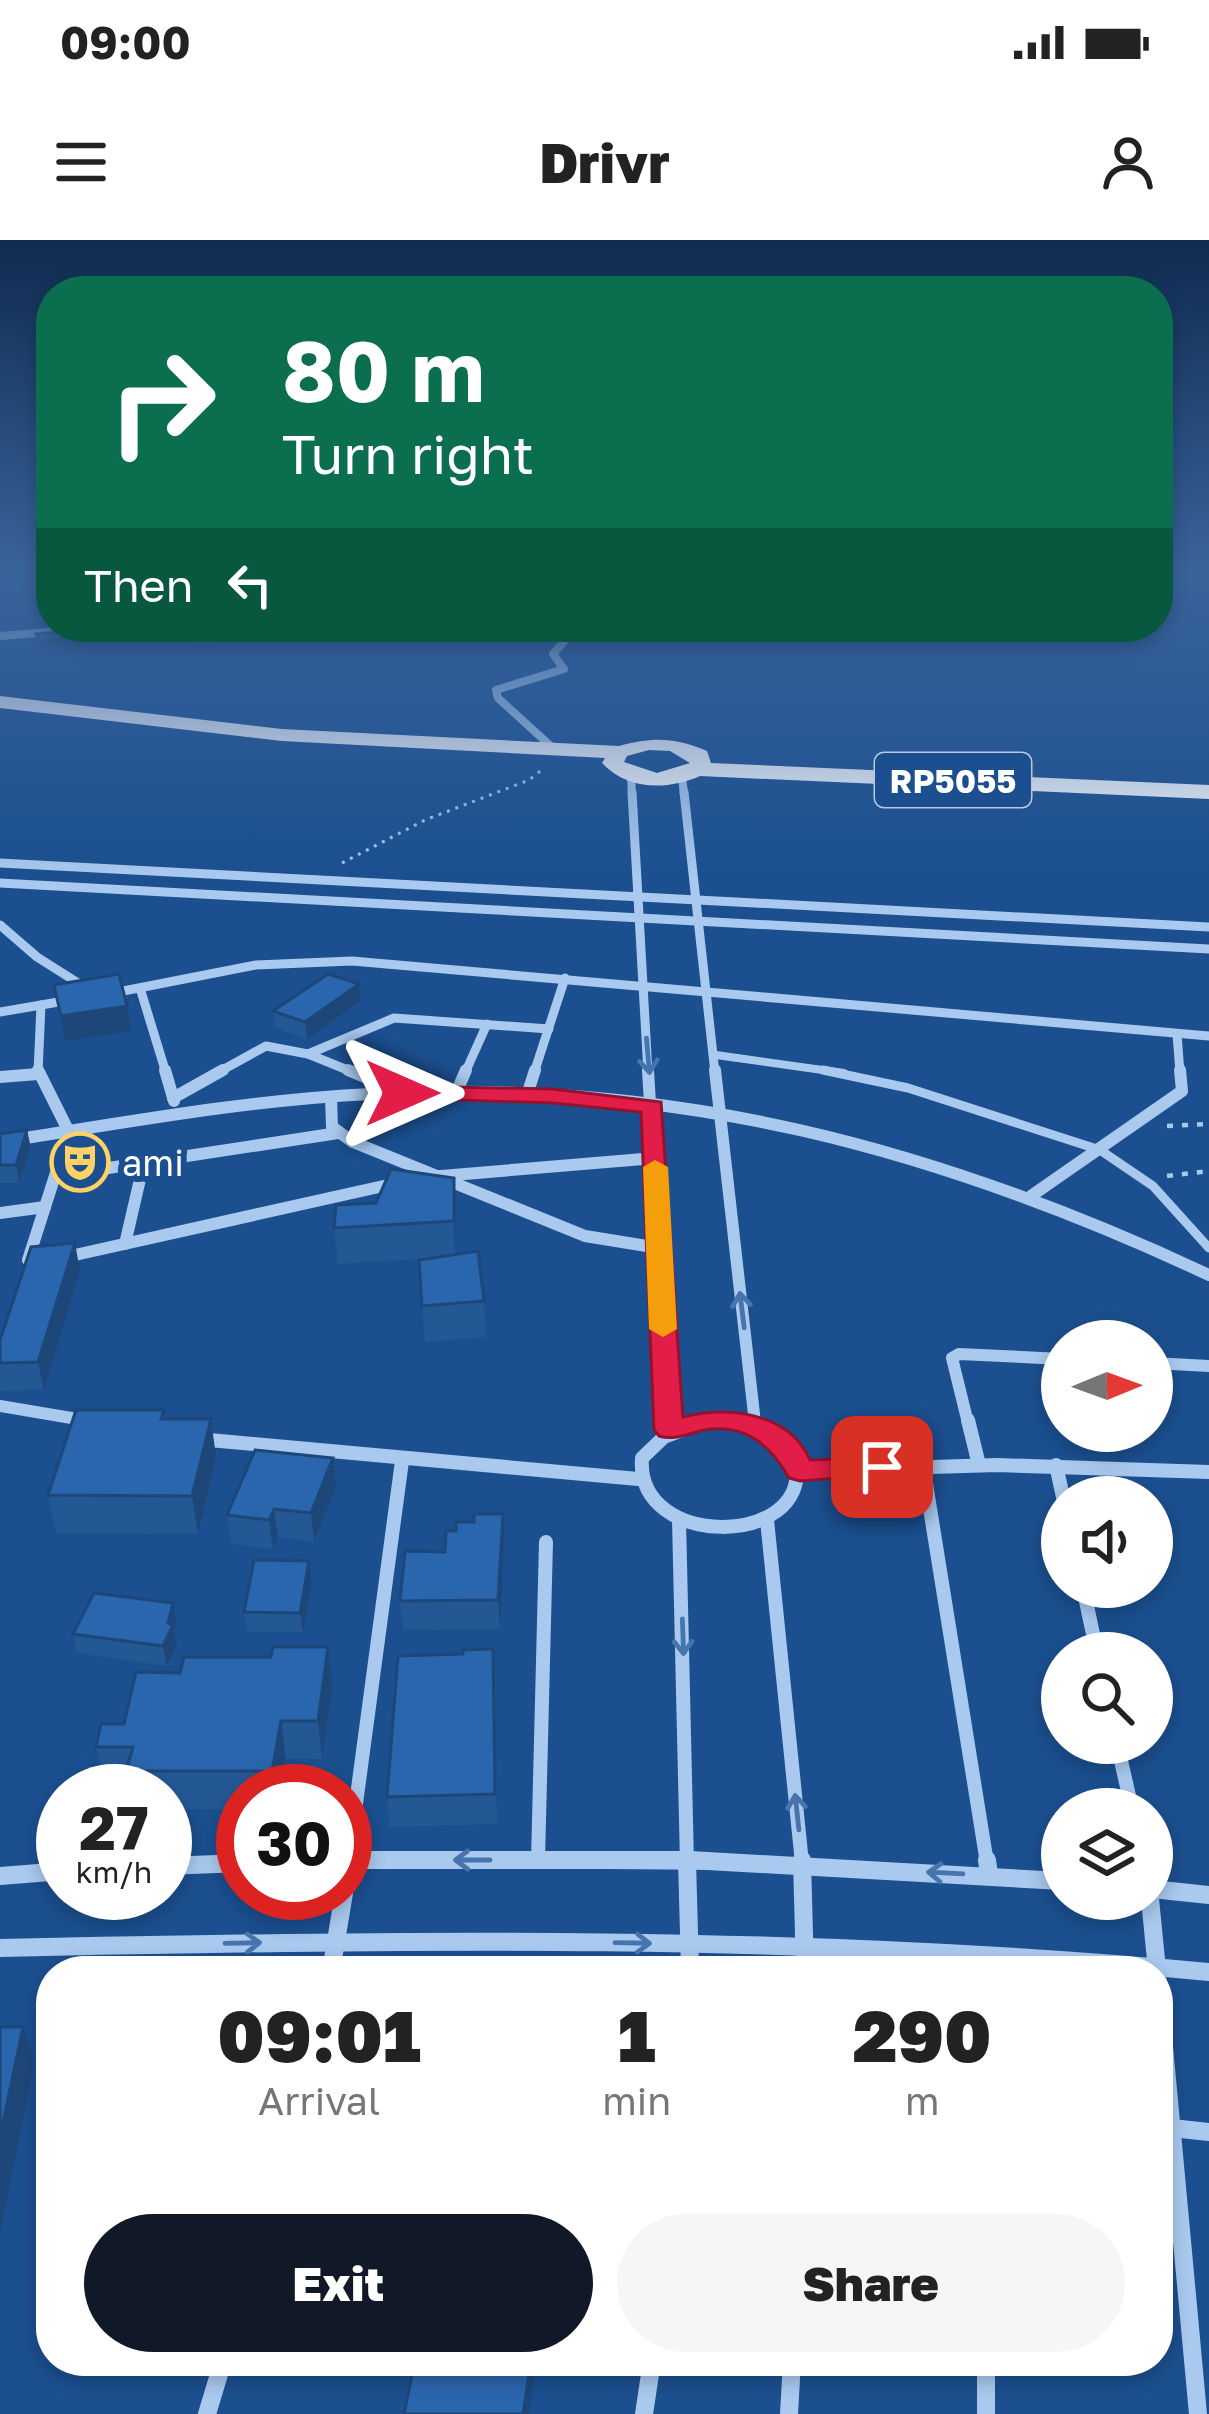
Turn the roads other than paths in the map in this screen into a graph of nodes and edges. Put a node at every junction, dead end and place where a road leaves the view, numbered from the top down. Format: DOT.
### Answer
graph roads {
  1 [pos="547,674"];
  2 [pos="0,702"];
  3 [pos="0,714"];
  4 [pos="550,757"];
  5 [pos="623,766"];
  6 [pos="693,767"];
  7 [pos="1209,780"];
  8 [pos="1209,792"];
  9 [pos="0,863"];
  10 [pos="0,883"];
  11 [pos="642,897"];
  12 [pos="698,899"];
  13 [pos="640,922"];
  14 [pos="0,925"];
  15 [pos="701,925"];
  16 [pos="1209,927"];
  17 [pos="1209,949"];
  18 [pos="566,978"];
  19 [pos="642,985"];
  20 [pos="140,988"];
  21 [pos="708,992"];
  22 [pos="98,996"];
  23 [pos="41,1005"];
  24 [pos="0,1012"];
  25 [pos="487,1024"];
  26 [pos="549,1029"];
  27 [pos="1177,1034"];
  28 [pos="1209,1036"];
  29 [pos="308,1054"];
  30 [pos="716,1055"];
  31 [pos="38,1074"];
  32 [pos="0,1077"];
  33 [pos="402,1093"];
  34 [pos="457,1093"];
  35 [pos="527,1095"];
  36 [pos="331,1097"];
  37 [pos="173,1098"];
  38 [pos="652,1107"];
  39 [pos="178,1116"];
  40 [pos="721,1117"];
  41 [pos="69,1132"];
  42 [pos="338,1132"];
  43 [pos="0,1142"];
  44 [pos="1100,1150"];
  45 [pos="655,1158"];
  46 [pos="144,1162"];
  47 [pos="430,1175"];
  48 [pos="56,1176"];
  49 [pos="1031,1196"];
  50 [pos="45,1207"];
  51 [pos="0,1213"];
  52 [pos="125,1244"];
  53 [pos="658,1248"];
  54 [pos="1209,1248"];
  55 [pos="1209,1274"];
  56 [pos="1041,1358"];
  57 [pos="1173,1365"];
  58 [pos="1209,1366"];
  59 [pos="0,1406"];
  60 [pos="112,1425"];
  61 [pos="755,1426"];
  62 [pos="669,1430"];
  63 [pos="179,1436"];
  64 [pos="402,1462"];
  65 [pos="980,1465"];
  66 [pos="1056,1465"];
  67 [pos="922,1466"];
  68 [pos="800,1471"];
  69 [pos="1209,1472"];
  70 [pos="1058,1476"];
  71 [pos="638,1479"];
  72 [pos="679,1520"];
  73 [pos="766,1520"];
  74 [pos="546,1542"];
  75 [pos="360,1764"];
  76 [pos="372,1860"];
  77 [pos="538,1860"];
  78 [pos="690,1860"];
  79 [pos="802,1864"];
  80 [pos="36,1873"];
  81 [pos="989,1875"];
  82 [pos="0,1876"];
  83 [pos="1041,1879"];
  84 [pos="1173,1891"];
  85 [pos="1209,1895"];
  86 [pos="341,1920"];
  87 [pos="1152,1920"];
  88 [pos="339,1940"];
  89 [pos="692,1943"];
  90 [pos="805,1946"];
  91 [pos="0,1948"];
  92 [pos="335,1956"];
  93 [pos="691,1956"];
  94 [pos="805,1956"];
  95 [pos="902,1956"];
  96 [pos="1155,1956"];
  97 [pos="1209,1972"];
  98 [pos="1173,1973"];
  99 [pos="1173,2128"];
  100 [pos="1209,2132"];
  101 [pos="1173,2137"];
  102 [pos="218,2376"];
  103 [pos="650,2376"];
  104 [pos="791,2376"];
  105 [pos="986,2376"];
  106 [pos="1202,2406"];
  107 [pos="207,2414"];
  108 [pos="644,2414"];
  109 [pos="789,2414"];
  110 [pos="986,2414"];
  1 -- 4 [label="street"];
  2 -- 4 [label="highway, RP5055"];
  3 -- 4 [label="highway, RP5055"];
  4 -- 5 [label="highway, RP5055"];
  5 -- 6 [label="highway, RP5055"];
  5 -- 6 [label="highway, RP5055"];
  5 -- 11 [label="street"];
  6 -- 7 [label="highway, RP5055"];
  6 -- 8 [label="highway, RP5055"];
  6 -- 12 [label="street"];
  9 -- 11 [label="street"];
  10 -- 13 [label="street"];
  11 -- 12 [label="street"];
  11 -- 13 [label="street"];
  12 -- 15 [label="street"];
  12 -- 16 [label="street"];
  13 -- 15 [label="street"];
  13 -- 19 [label="street"];
  14 -- 22 [label="street"];
  15 -- 17 [label="street"];
  15 -- 21 [label="street"];
  18 -- 19 [label="street"];
  18 -- 20 [label="street"];
  18 -- 26 [label="street"];
  19 -- 21 [label="street"];
  19 -- 38 [label="street, one-way"];
  20 -- 22 [label="street"];
  20 -- 37 [label="street"];
  21 -- 27 [label="street"];
  21 -- 30 [label="street"];
  22 -- 23 [label="street"];
  23 -- 24 [label="street"];
  23 -- 31 [label="street"];
  25 -- 26 [label="street"];
  25 -- 29 [label="street"];
  25 -- 34 [label="street"];
  26 -- 35 [label="street"];
  27 -- 28 [label="street"];
  27 -- 44 [label="street"];
  29 -- 33 [label="street"];
  29 -- 37 [label="street"];
  30 -- 40 [label="street"];
  30 -- 44 [label="lane"];
  31 -- 32 [label="street"];
  31 -- 41 [label="street"];
  33 -- 34 [label="street"];
  33 -- 36 [label="street"];
  34 -- 35 [label="street"];
  35 -- 38 [label="street"];
  36 -- 39 [label="street"];
  36 -- 42 [label="street"];
  37 -- 39 [label="street"];
  38 -- 40 [label="street"];
  38 -- 45 [label="street"];
  39 -- 41 [label="street"];
  40 -- 49 [label="street"];
  61 -- 40 [label="street, one-way"];
  41 -- 43 [label="street"];
  41 -- 48 [label="street"];
  42 -- 46 [label="street"];
  42 -- 47 [label="street"];
  44 -- 49 [label="street"];
  44 -- 54 [label="lane"];
  45 -- 47 [label="street"];
  45 -- 53 [label="street"];
  46 -- 48 [label="street"];
  46 -- 52 [label="street"];
  47 -- 52 [label="street"];
  47 -- 53 [label="street"];
  48 -- 50 [label="street"];
  49 -- 55 [label="street"];
  50 -- 51 [label="street"];
  50 -- 52 [label="street"];
  53 -- 62 [label="street"];
  56 -- 65 [label="street"];
  57 -- 58 [label="street"];
  59 -- 60 [label="street"];
  61 -- 62 [label="street"];
  61 -- 68 [label="street"];
  62 -- 71 [label="street"];
  63 -- 64 [label="street"];
  64 -- 71 [label="street"];
  64 -- 75 [label="street"];
  65 -- 66 [label="street"];
  65 -- 67 [label="street"];
  66 -- 69 [label="street"];
  66 -- 70 [label="street"];
  67 -- 68 [label="street"];
  67 -- 81 [label="street"];
  68 -- 73 [label="street"];
  71 -- 72 [label="street"];
  72 -- 73 [label="street"];
  72 -- 78 [label="street, one-way"];
  79 -- 73 [label="street, one-way"];
  74 -- 77 [label="street"];
  77 -- 76 [label="street, one-way"];
  77 -- 78 [label="street"];
  78 -- 79 [label="street"];
  78 -- 89 [label="street"];
  81 -- 79 [label="street, one-way"];
  79 -- 90 [label="street"];
  80 -- 82 [label="street"];
  81 -- 83 [label="street"];
  84 -- 85 [label="street"];
  86 -- 88 [label="street"];
  87 -- 96 [label="street"];
  88 -- 89 [label="street, one-way"];
  91 -- 88 [label="street, one-way"];
  88 -- 92 [label="street"];
  89 -- 90 [label="street"];
  89 -- 93 [label="street"];
  90 -- 94 [label="street"];
  90 -- 95 [label="street"];
  97 -- 98 [label="street"];
  99 -- 100 [label="street"];
  101 -- 106 [label="street"];
  102 -- 107 [label="street"];
  103 -- 108 [label="street"];
  104 -- 109 [label="street"];
  105 -- 110 [label="street"];
}
